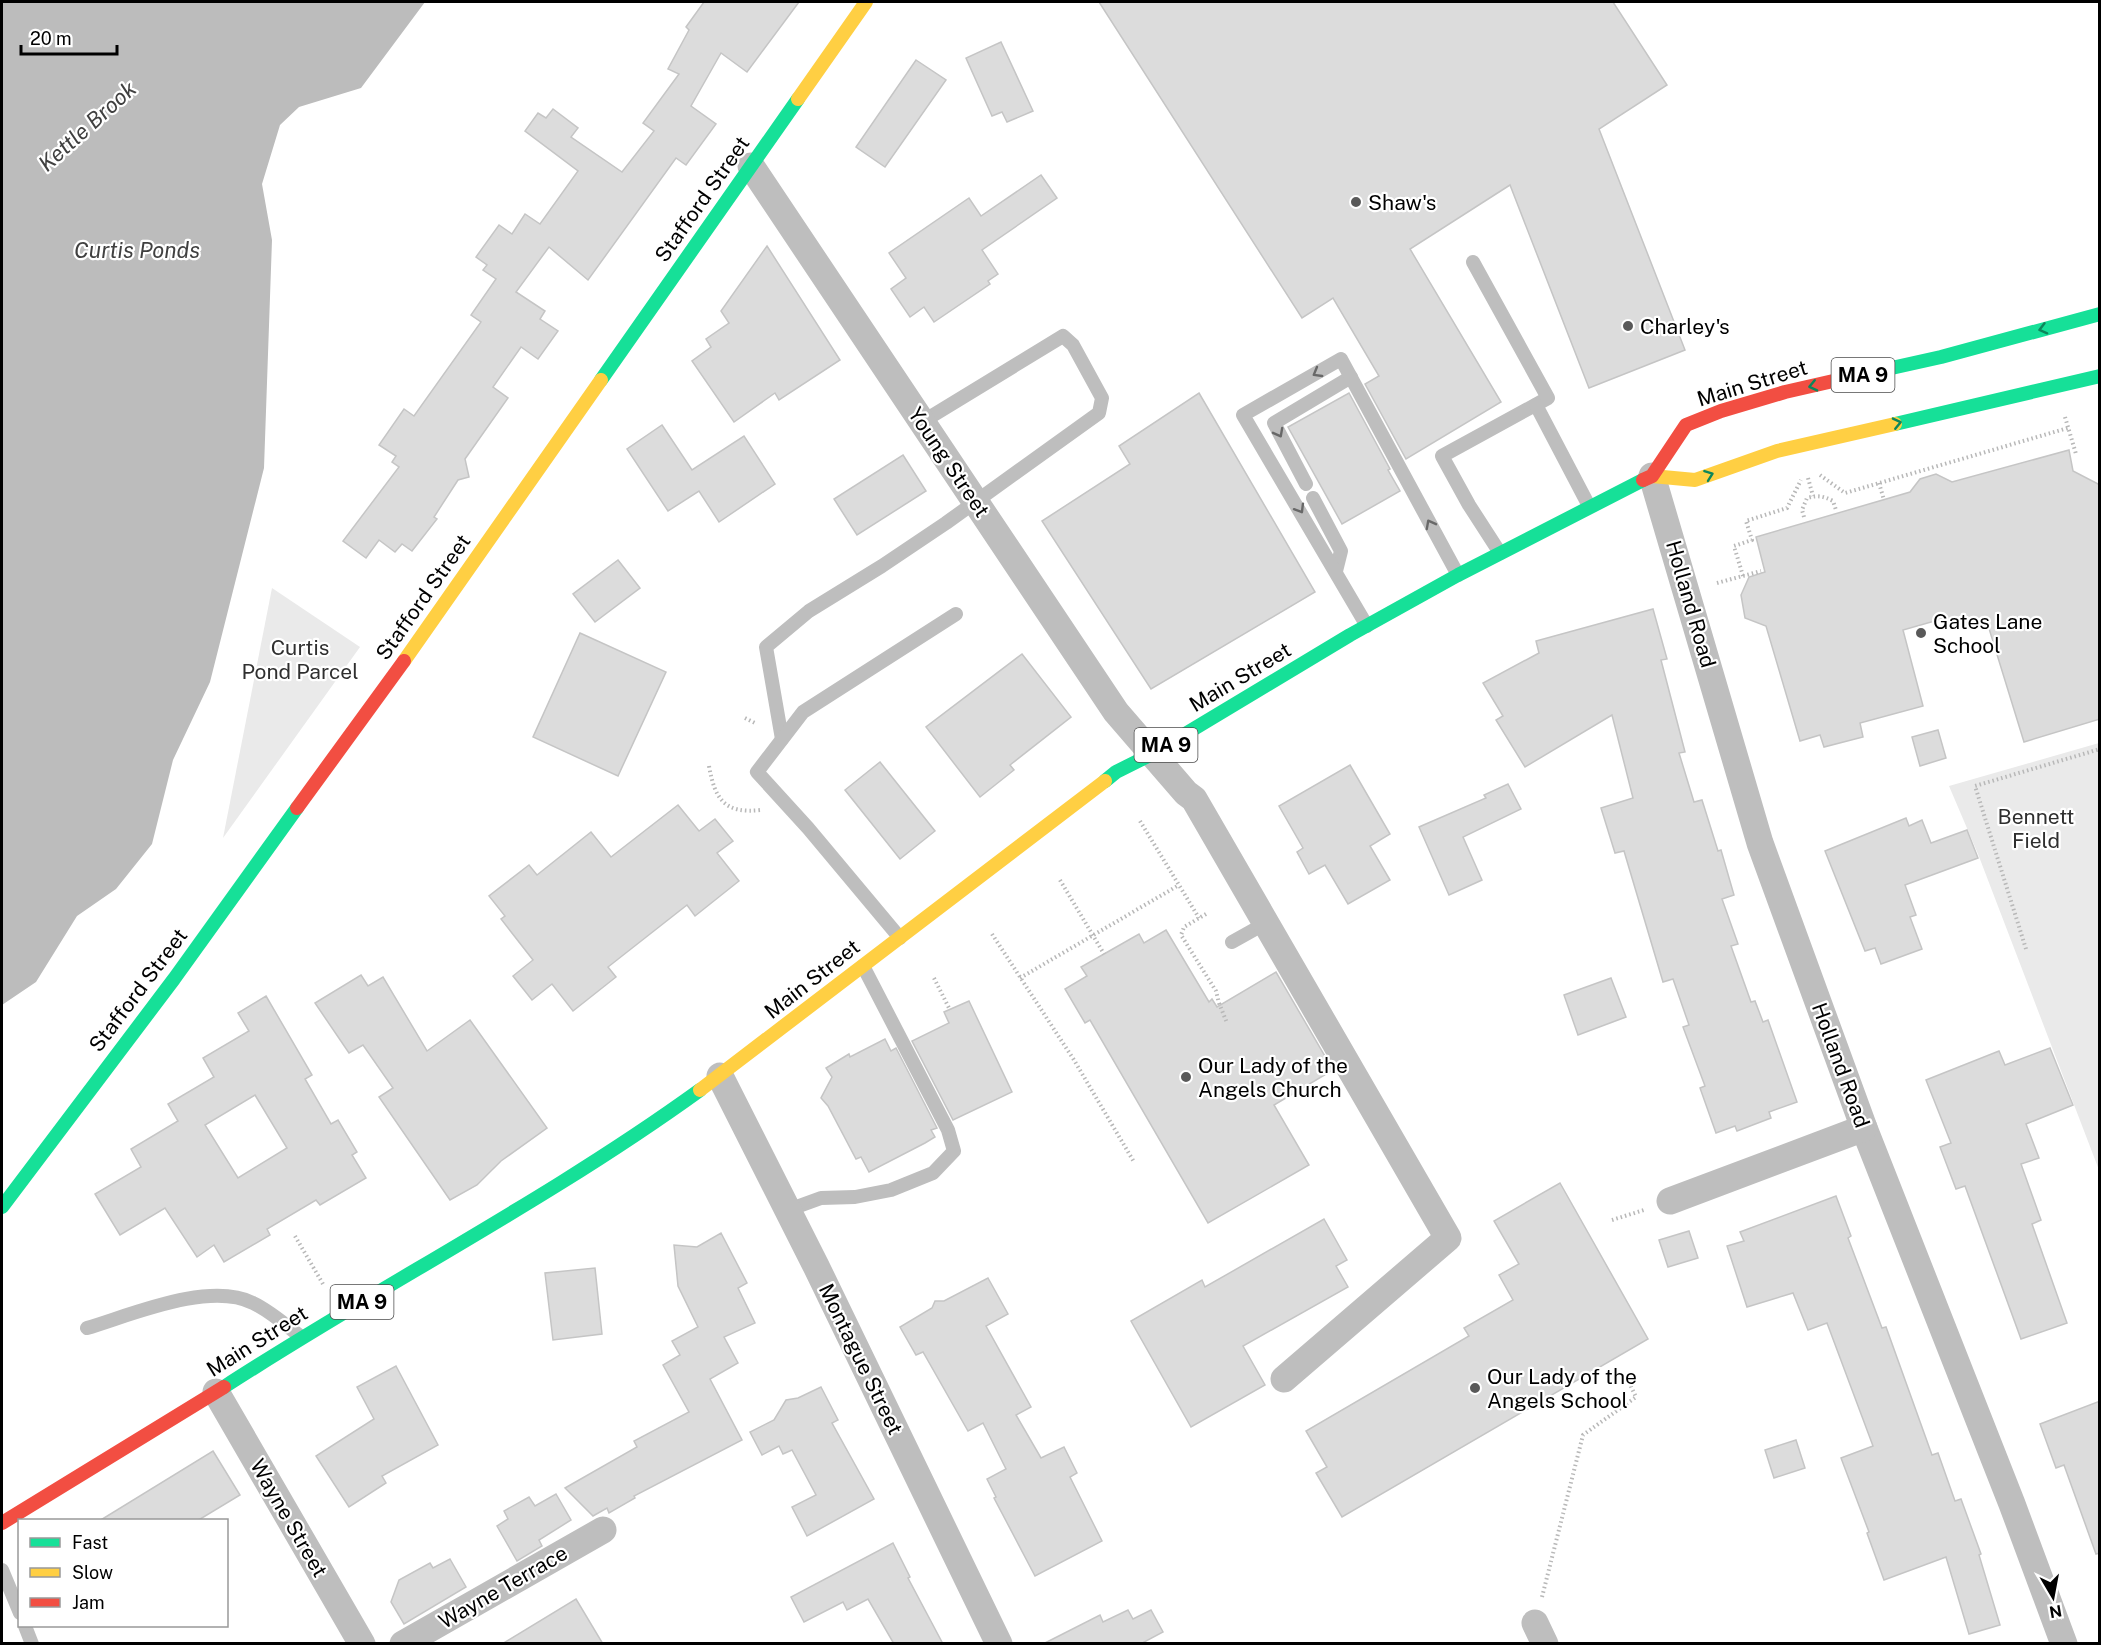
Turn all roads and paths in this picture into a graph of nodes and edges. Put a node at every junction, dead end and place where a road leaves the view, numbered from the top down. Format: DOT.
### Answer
graph roads {
  1 [pos="866,2"];
  2 [pos="751,166"];
  3 [pos="1473,262"];
  4 [pos="2100,314"];
  5 [pos="2100,376"];
  6 [pos="1351,377"];
  7 [pos="1536,405"];
  8 [pos="2063,411"];
  9 [pos="922,422"];
  10 [pos="2068,428"];
  11 [pos="2076,454"];
  12 [pos="1818,474"];
  13 [pos="1652,476"];
  14 [pos="1808,477"];
  15 [pos="1801,480"];
  16 [pos="1879,483"];
  17 [pos="1306,484"];
  18 [pos="1813,496"];
  19 [pos="1313,498"];
  20 [pos="1884,500"];
  21 [pos="976,502"];
  22 [pos="1589,506"];
  23 [pos="1836,510"];
  24 [pos="1804,517"];
  25 [pos="1500,553"];
  26 [pos="1336,571"];
  27 [pos="1761,571"];
  28 [pos="1458,575"];
  29 [pos="1743,576"];
  30 [pos="1717,583"];
  31 [pos="956,615"];
  32 [pos="1367,626"];
  33 [pos="782,739"];
  34 [pos="2100,749"];
  35 [pos="1152,754"];
  36 [pos="710,766"];
  37 [pos="764,809"];
  38 [pos="1140,821"];
  39 [pos="1060,880"];
  40 [pos="1179,885"];
  41 [pos="1206,914"];
  42 [pos="1199,918"];
  43 [pos="1266,923"];
  44 [pos="992,934"];
  45 [pos="1094,936"];
  46 [pos="900,938"];
  47 [pos="1232,942"];
  48 [pos="2026,950"];
  49 [pos="1104,954"];
  50 [pos="863,966"];
  51 [pos="934,978"];
  52 [pos="1020,978"];
  53 [pos="950,1010"];
  54 [pos="1227,1023"];
  55 [pos="720,1077"];
  56 [pos="1864,1128"];
  57 [pos="1134,1162"];
  58 [pos="1670,1201"];
  59 [pos="2,1207"];
  60 [pos="788,1210"];
  61 [pos="295,1236"];
  62 [pos="323,1284"];
  63 [pos="87,1328"];
  64 [pos="302,1337"];
  65 [pos="1625,1374"];
  66 [pos="1284,1379"];
  67 [pos="216,1392"];
  68 [pos="2,1523"];
  69 [pos="603,1530"];
  70 [pos="2,1570"];
  71 [pos="18,1608"];
  72 [pos="25,1627"];
  73 [pos="1540,1633"];
  74 [pos="32,1644"];
  75 [pos="362,1644"];
  76 [pos="403,1644"];
  77 [pos="999,1644"];
  78 [pos="2064,1644"];
  1 -- 2 [label="main road, Stafford Street"];
  2 -- 9 [label="street, Young Street"];
  2 -- 59 [label="main road, Stafford Street"];
  3 -- 7 [label="lane"];
  4 -- 13 [label="main road, Main Street / MA 9, one-way"];
  13 -- 5 [label="main road, MA 9, one-way"];
  6 -- 17 [label="lane, one-way"];
  6 -- 26 [label="lane, one-way"];
  28 -- 6 [label="lane, one-way"];
  7 -- 22 [label="lane"];
  7 -- 25 [label="lane"];
  8 -- 10 [label="path"];
  9 -- 21 [label="street, Young Street"];
  9 -- 21 [label="lane"];
  10 -- 11 [label="path"];
  10 -- 16 [label="path"];
  12 -- 16 [label="path"];
  13 -- 22 [label="main road, Main Street / MA 9"];
  13 -- 56 [label="street, Holland Road"];
  14 -- 18 [label="path"];
  15 -- 29 [label="path"];
  16 -- 20 [label="path"];
  18 -- 23 [label="path"];
  18 -- 24 [label="path"];
  19 -- 26 [label="lane"];
  21 -- 33 [label="lane"];
  21 -- 35 [label="street, Young Street"];
  22 -- 25 [label="main road, Main Street / MA 9"];
  25 -- 28 [label="main road, Main Street / MA 9"];
  26 -- 32 [label="lane"];
  27 -- 29 [label="path"];
  28 -- 32 [label="main road, Main Street / MA 9"];
  29 -- 30 [label="path"];
  31 -- 33 [label="lane"];
  32 -- 35 [label="main road, Main Street / MA 9"];
  33 -- 46 [label="lane"];
  34 -- 48 [label="path"];
  35 -- 43 [label="street, Young Street"];
  35 -- 46 [label="main road, Main Street / MA 9"];
  36 -- 37 [label="path"];
  38 -- 40 [label="path"];
  39 -- 45 [label="path"];
  40 -- 42 [label="path"];
  40 -- 45 [label="path"];
  41 -- 42 [label="path"];
  42 -- 54 [label="path"];
  43 -- 47 [label="lane"];
  43 -- 66 [label="street, Young Street"];
  44 -- 52 [label="path"];
  45 -- 49 [label="path"];
  45 -- 52 [label="path"];
  46 -- 50 [label="main road, Main Street / MA 9"];
  50 -- 55 [label="main road, Main Street / MA 9"];
  50 -- 60 [label="lane"];
  51 -- 53 [label="path"];
  52 -- 57 [label="path"];
  55 -- 60 [label="street, Montague Street"];
  55 -- 64 [label="main road, Main Street / MA 9"];
  56 -- 58 [label="street"];
  56 -- 78 [label="street, Holland Road"];
  60 -- 77 [label="street, Montague Street"];
  61 -- 62 [label="path"];
  63 -- 64 [label="lane"];
  64 -- 67 [label="main road, Main Street / MA 9"];
  65 -- 73 [label="path"];
  67 -- 68 [label="main road, Main Street / MA 9"];
  67 -- 75 [label="street, Wayne Street"];
  69 -- 76 [label="street, Wayne Terrace"];
  70 -- 71 [label="lane"];
  72 -- 74 [label="lane"];
}
